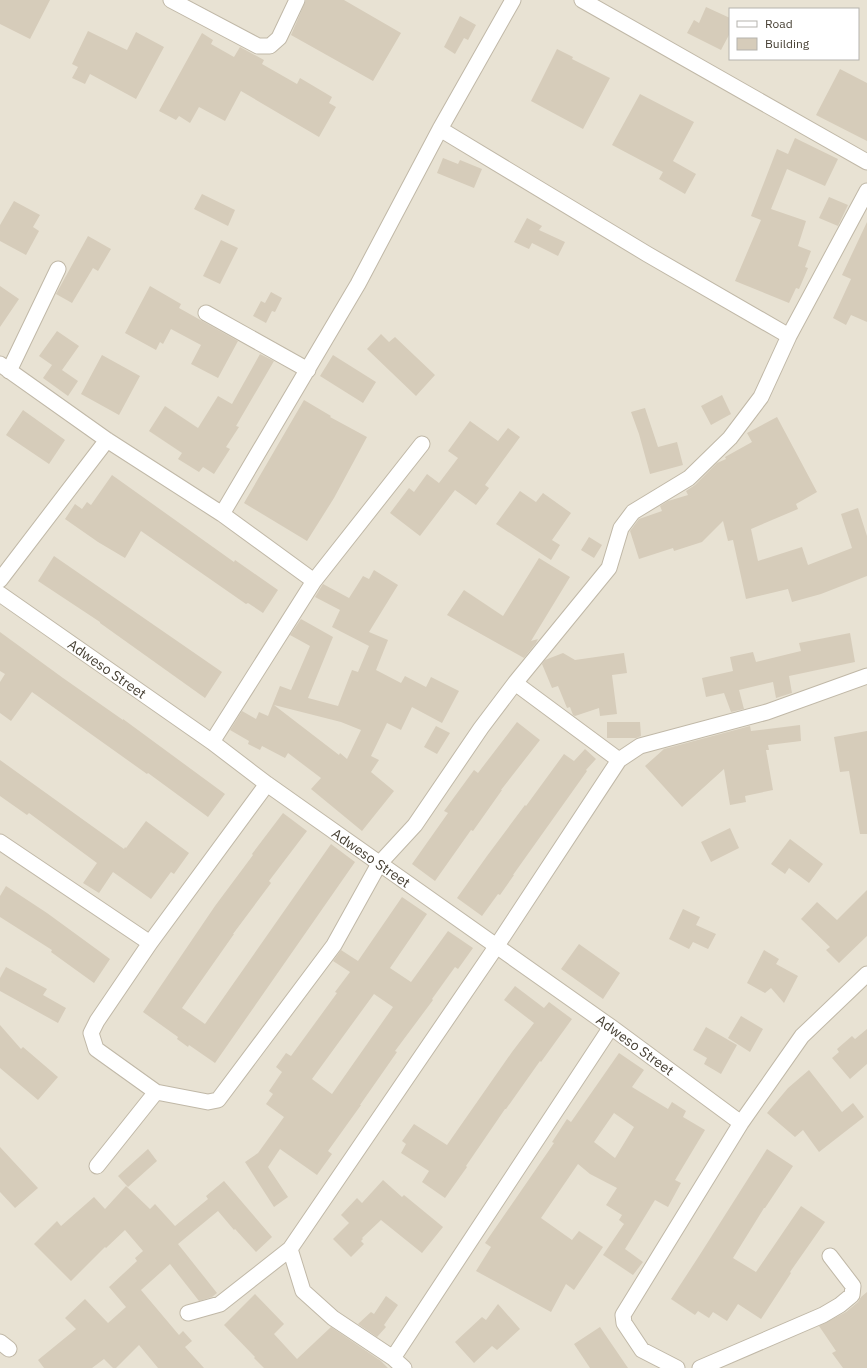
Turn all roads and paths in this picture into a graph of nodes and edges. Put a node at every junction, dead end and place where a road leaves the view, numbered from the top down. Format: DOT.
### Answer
graph roads {
  1 [pos="171,0"];
  2 [pos="297,0"];
  3 [pos="513,0"];
  4 [pos="582,0"];
  5 [pos="440,129"];
  6 [pos="867,162"];
  7 [pos="867,191"];
  8 [pos="58,269"];
  9 [pos="206,313"];
  10 [pos="789,336"];
  11 [pos="4,368"];
  12 [pos="308,370"];
  13 [pos="107,440"];
  14 [pos="422,444"];
  15 [pos="222,514"];
  16 [pos="0,580"];
  17 [pos="314,581"];
  18 [pos="0,594"];
  19 [pos="867,676"];
  20 [pos="515,683"];
  21 [pos="212,742"];
  22 [pos="619,760"];
  23 [pos="267,784"];
  24 [pos="0,842"];
  25 [pos="379,864"];
  26 [pos="150,943"];
  27 [pos="496,947"];
  28 [pos="867,974"];
  29 [pos="610,1027"];
  30 [pos="156,1092"];
  31 [pos="740,1123"];
  32 [pos="97,1166"];
  33 [pos="290,1249"];
  34 [pos="830,1256"];
  35 [pos="188,1313"];
  36 [pos="398,1363"];
  37 [pos="677,1368"];
  38 [pos="700,1368"];
  1 -- 2 [label="street"];
  3 -- 5 [label="street"];
  4 -- 6 [label="street"];
  5 -- 10 [label="street"];
  5 -- 12 [label="street"];
  7 -- 10 [label="street"];
  8 -- 11 [label="street"];
  9 -- 12 [label="street"];
  10 -- 20 [label="street"];
  11 -- 13 [label="street"];
  12 -- 15 [label="street"];
  13 -- 15 [label="street"];
  13 -- 16 [label="street"];
  14 -- 17 [label="street"];
  15 -- 17 [label="street"];
  17 -- 21 [label="street"];
  18 -- 21 [label="street, Adweso Street"];
  19 -- 22 [label="street"];
  20 -- 22 [label="street"];
  20 -- 25 [label="street"];
  21 -- 23 [label="street, Adweso Street"];
  22 -- 27 [label="street"];
  23 -- 25 [label="street, Adweso Street"];
  23 -- 26 [label="street"];
  24 -- 26 [label="street"];
  25 -- 27 [label="street, Adweso Street"];
  25 -- 30 [label="street"];
  26 -- 30 [label="street"];
  27 -- 29 [label="street, Adweso Street"];
  27 -- 33 [label="street"];
  28 -- 31 [label="street"];
  29 -- 31 [label="street, Adweso Street"];
  29 -- 36 [label="street"];
  30 -- 32 [label="street"];
  31 -- 37 [label="street"];
  33 -- 35 [label="street"];
  33 -- 36 [label="street"];
  34 -- 38 [label="street"];
}
